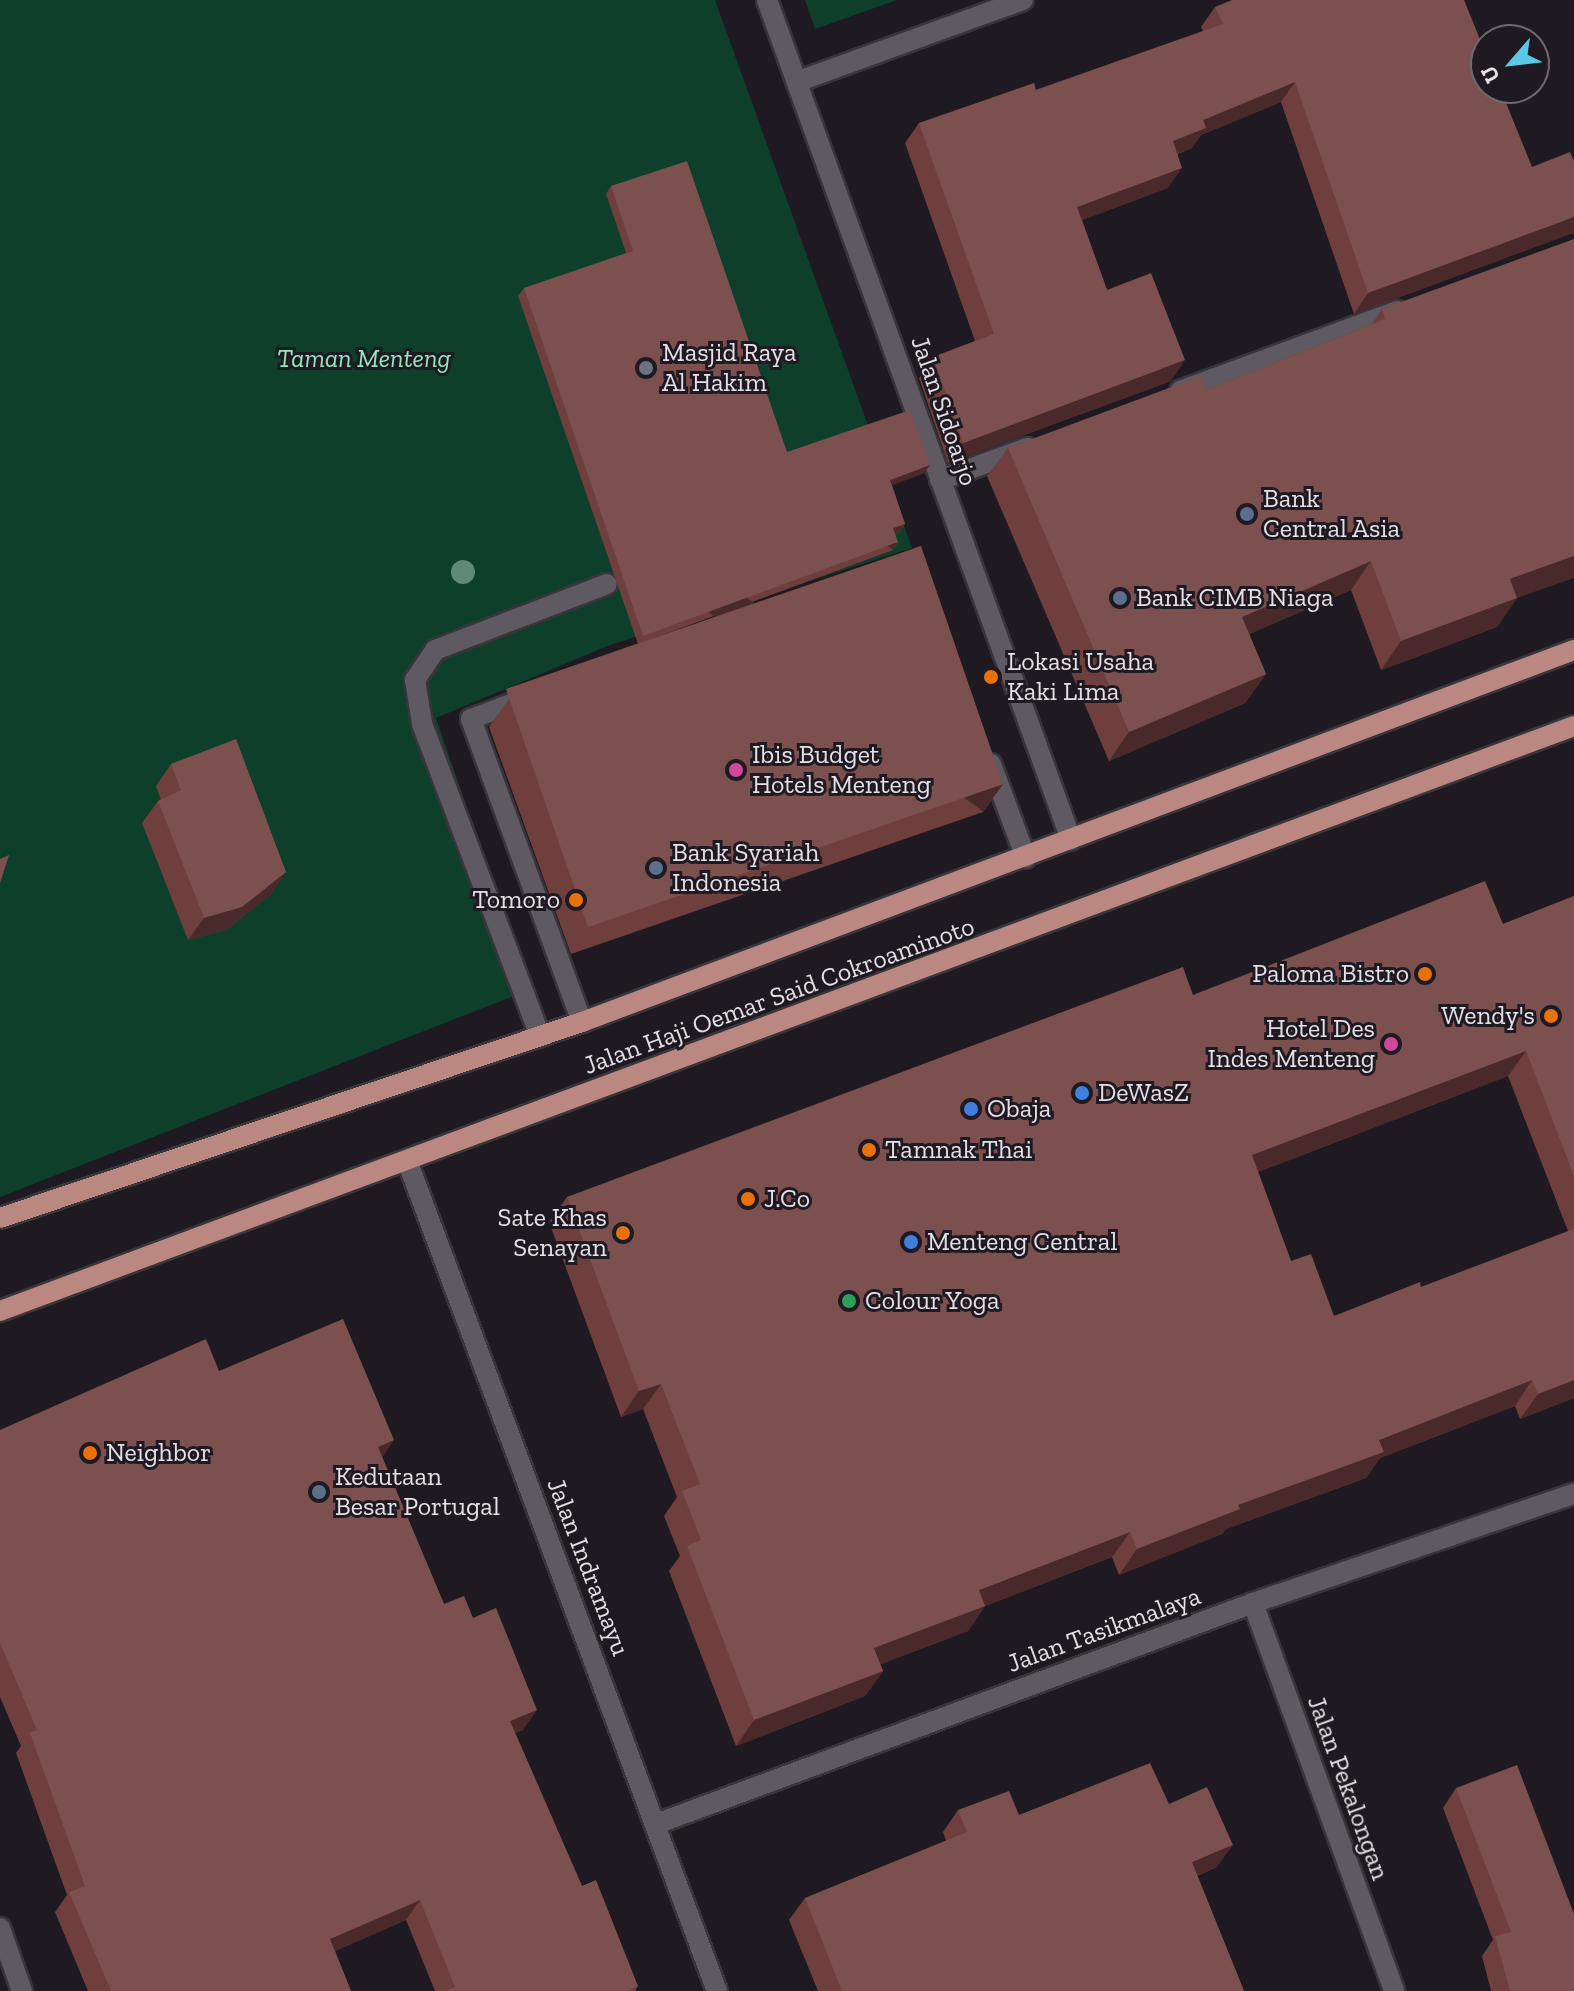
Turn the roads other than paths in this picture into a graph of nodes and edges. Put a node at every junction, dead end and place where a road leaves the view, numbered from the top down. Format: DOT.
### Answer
graph roads {
  1 [pos="767,0"];
  2 [pos="1023,0"];
  3 [pos="799,81"];
  4 [pos="1412,306"];
  5 [pos="1161,398"];
  6 [pos="1043,442"];
  7 [pos="940,480"];
  8 [pos="607,584"];
  9 [pos="1574,650"];
  10 [pos="545,692"];
  11 [pos="1574,726"];
  12 [pos="984,744"];
  13 [pos="1071,840"];
  14 [pos="1026,858"];
  15 [pos="582,1022"];
  16 [pos="540,1036"];
  17 [pos="408,1163"];
  18 [pos="0,1218"];
  19 [pos="0,1311"];
  20 [pos="1574,1494"];
  21 [pos="1253,1603"];
  22 [pos="656,1824"];
  23 [pos="0,1928"];
  24 [pos="22,1991"];
  25 [pos="717,1991"];
  26 [pos="1394,1991"];
  1 -- 3 [label="street, Jalan Sidoarjo"];
  2 -- 3 [label="street"];
  3 -- 7 [label="street, Jalan Sidoarjo"];
  4 -- 5 [label="street"];
  6 -- 7 [label="street"];
  7 -- 13 [label="street, Jalan Sidoarjo"];
  8 -- 16 [label="street"];
  9 -- 13 [label="main road, Jalan Haji Oemar Said Cokroaminoto"];
  10 -- 15 [label="street"];
  11 -- 17 [label="main road, Jalan Haji Oemar Said Cokroaminoto"];
  12 -- 14 [label="street"];
  13 -- 14 [label="main road, Jalan Haji Oemar Said Cokroaminoto"];
  14 -- 15 [label="main road, Jalan Haji Oemar Said Cokroaminoto"];
  15 -- 16 [label="main road, Jalan Haji Oemar Said Cokroaminoto"];
  16 -- 18 [label="main road, Jalan Haji Oemar Said Cokroaminoto"];
  17 -- 19 [label="main road, Jalan Haji Oemar Said Cokroaminoto"];
  17 -- 22 [label="street, Jalan Indramayu"];
  20 -- 21 [label="street, Jalan Tasikmalaya"];
  21 -- 22 [label="street, Jalan Tasikmalaya"];
  21 -- 26 [label="street, Jalan Pekalongan"];
  22 -- 25 [label="street, Jalan Indramayu"];
  23 -- 24 [label="street"];
}
